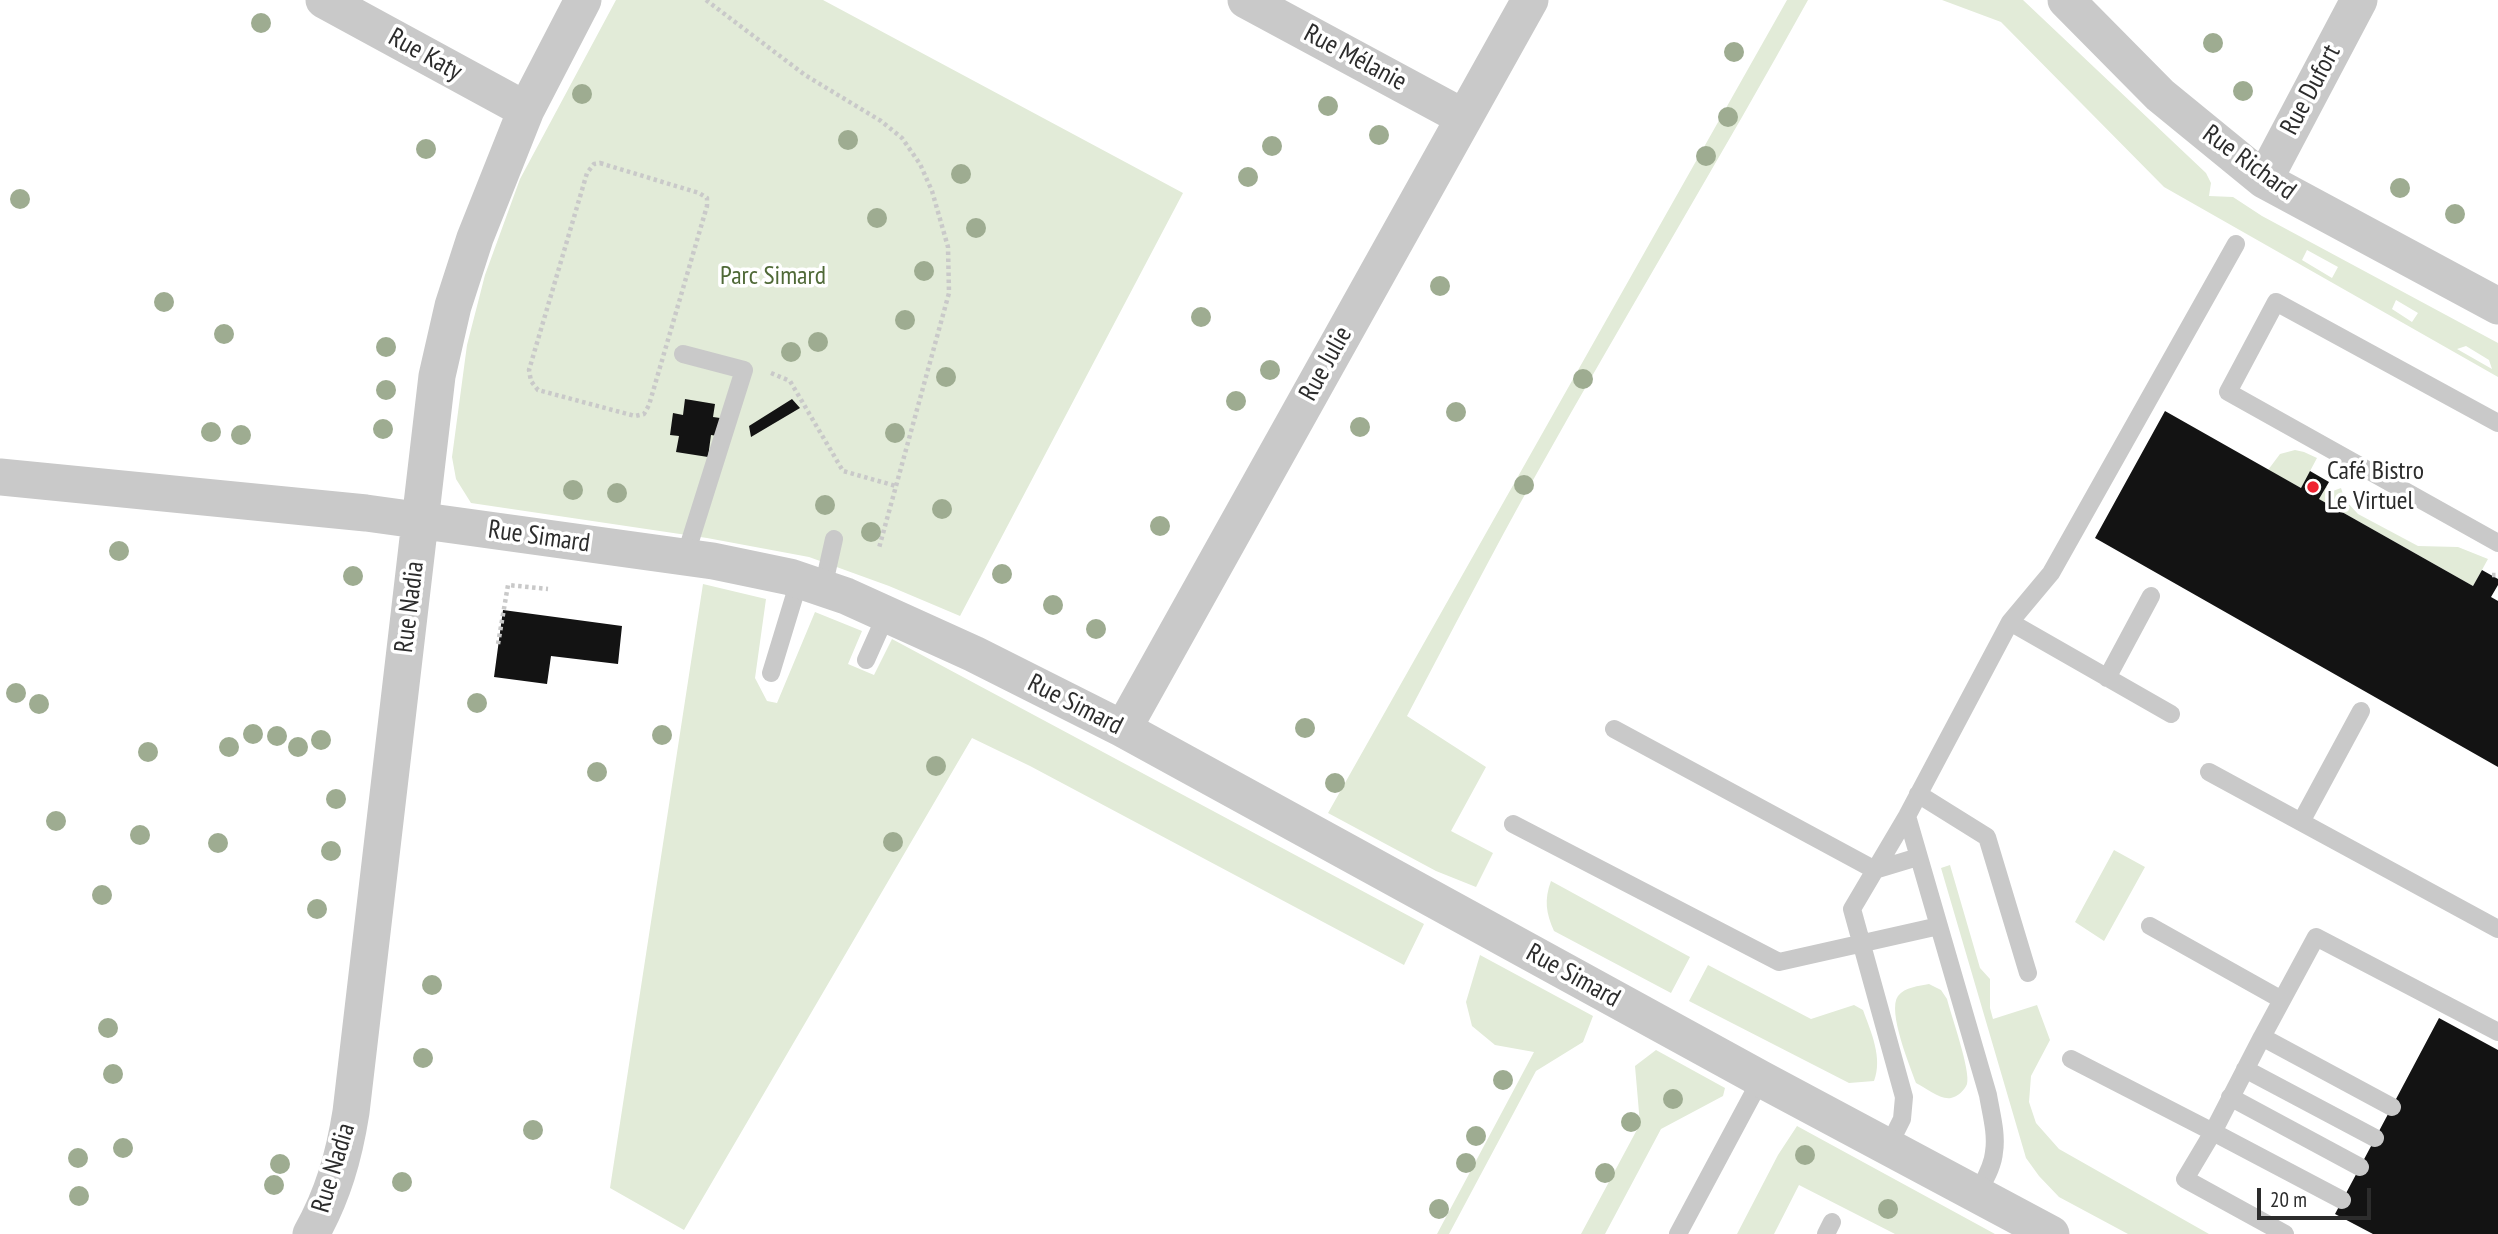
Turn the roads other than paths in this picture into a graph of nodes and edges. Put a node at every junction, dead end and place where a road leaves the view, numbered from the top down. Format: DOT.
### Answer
graph roads {
  1 [pos="324,0"];
  2 [pos="583,0"];
  3 [pos="1246,0"];
  4 [pos="1530,0"];
  5 [pos="2066,0"];
  6 [pos="2359,0"];
  7 [pos="526,110"];
  8 [pos="1464,117"];
  9 [pos="2264,180"];
  10 [pos="2236,244"];
  11 [pos="2498,306"];
  12 [pos="683,354"];
  13 [pos="2498,423"];
  14 [pos="0,477"];
  15 [pos="420,521"];
  16 [pos="834,539"];
  17 [pos="2498,542"];
  18 [pos="685,557"];
  19 [pos="811,584"];
  20 [pos="2151,596"];
  21 [pos="887,613"];
  22 [pos="2010,622"];
  23 [pos="866,660"];
  24 [pos="771,673"];
  25 [pos="2107,678"];
  26 [pos="2361,711"];
  27 [pos="2171,714"];
  28 [pos="1123,729"];
  29 [pos="1614,729"];
  30 [pos="2209,772"];
  31 [pos="1918,794"];
  32 [pos="1907,816"];
  33 [pos="2301,822"];
  34 [pos="1513,824"];
  35 [pos="1919,857"];
  36 [pos="1875,870"];
  37 [pos="1939,926"];
  38 [pos="2150,926"];
  39 [pos="2498,929"];
  40 [pos="1861,945"];
  41 [pos="2028,973"];
  42 [pos="2282,1000"];
  43 [pos="2498,1032"];
  44 [pos="2262,1037"];
  45 [pos="2071,1059"];
  46 [pos="2245,1069"];
  47 [pos="1760,1079"];
  48 [pos="2230,1097"];
  49 [pos="2392,1107"];
  50 [pos="2213,1132"];
  51 [pos="2375,1138"];
  52 [pos="1888,1147"];
  53 [pos="2360,1167"];
  54 [pos="1977,1195"];
  55 [pos="2342,1200"];
  56 [pos="311,1234"];
  57 [pos="1678,1234"];
  58 [pos="2050,1234"];
  59 [pos="2285,1234"];
  1 -- 7 [label="street, Rue Katy"];
  2 -- 7 [label="street, Rue Nadia"];
  3 -- 8 [label="street, Rue Mélanie"];
  4 -- 8 [label="street, Rue Julie"];
  5 -- 9 [label="street, Rue Richard"];
  6 -- 9 [label="street, Rue Dufort"];
  7 -- 15 [label="street, Rue Nadia"];
  8 -- 28 [label="street, Rue Julie"];
  9 -- 11 [label="street, Rue Richard"];
  10 -- 22 [label="lane"];
  12 -- 18 [label="lane"];
  13 -- 17 [label="lane"];
  14 -- 15 [label="street, Rue Simard"];
  15 -- 18 [label="street, Rue Simard"];
  15 -- 56 [label="street, Rue Nadia"];
  16 -- 19 [label="lane"];
  18 -- 19 [label="street, Rue Simard"];
  19 -- 21 [label="street, Rue Simard"];
  19 -- 24 [label="lane"];
  20 -- 25 [label="lane"];
  21 -- 23 [label="lane"];
  21 -- 28 [label="street, Rue Simard"];
  22 -- 25 [label="lane"];
  22 -- 31 [label="lane"];
  25 -- 27 [label="lane"];
  26 -- 33 [label="lane"];
  28 -- 47 [label="street, Rue Simard"];
  29 -- 36 [label="lane"];
  30 -- 33 [label="lane"];
  31 -- 32 [label="lane"];
  31 -- 41 [label="lane"];
  32 -- 35 [label="lane"];
  32 -- 36 [label="lane"];
  33 -- 39 [label="lane"];
  34 -- 40 [label="lane"];
  35 -- 36 [label="lane"];
  35 -- 37 [label="lane"];
  36 -- 40 [label="lane"];
  37 -- 40 [label="lane"];
  37 -- 54 [label="lane"];
  38 -- 42 [label="lane"];
  40 -- 52 [label="lane"];
  42 -- 43 [label="lane"];
  42 -- 44 [label="lane"];
  44 -- 46 [label="lane"];
  44 -- 49 [label="lane"];
  45 -- 50 [label="lane"];
  46 -- 48 [label="lane"];
  46 -- 51 [label="lane"];
  47 -- 52 [label="street, Rue Simard"];
  47 -- 57 [label="lane"];
  48 -- 50 [label="lane"];
  48 -- 53 [label="lane"];
  50 -- 55 [label="lane"];
  50 -- 59 [label="lane"];
  52 -- 54 [label="street, Rue Simard"];
  54 -- 58 [label="street, Rue Simard"];
}
